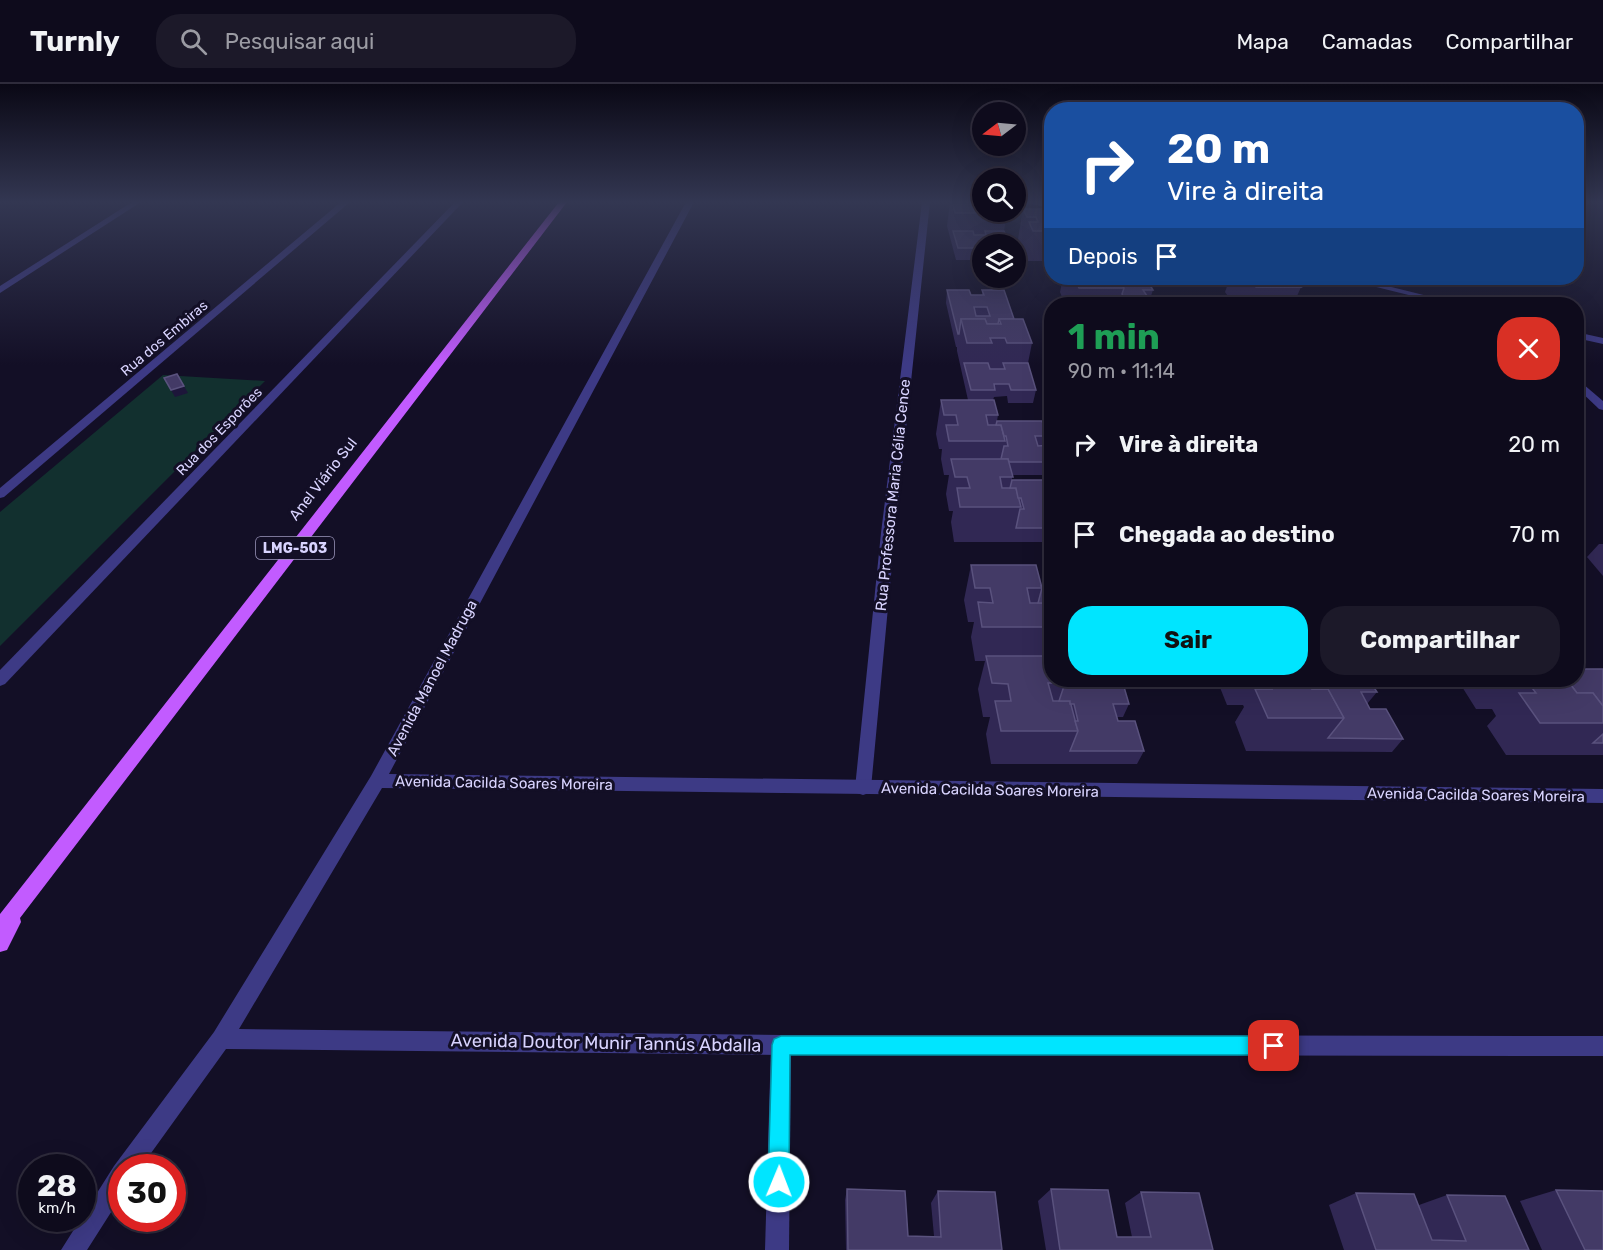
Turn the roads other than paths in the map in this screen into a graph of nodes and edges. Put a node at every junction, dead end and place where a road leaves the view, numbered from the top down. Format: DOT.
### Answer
graph roads {
  1 [pos="52,256"];
  2 [pos="282,256"];
  3 [pos="407,256"];
  4 [pos="521,256"];
  5 [pos="661,256"];
  6 [pos="920,256"];
  7 [pos="1375,285"];
  8 [pos="0,290"];
  9 [pos="1425,297"];
  10 [pos="1584,337"];
  11 [pos="1603,341"];
  12 [pos="1584,389"];
  13 [pos="1603,407"];
  14 [pos="0,494"];
  15 [pos="0,680"];
  16 [pos="377,781"];
  17 [pos="863,788"];
  18 [pos="1603,796"];
  19 [pos="27,896"];
  20 [pos="0,929"];
  21 [pos="0,943"];
  22 [pos="221,1038"];
  23 [pos="781,1045"];
  24 [pos="1603,1046"];
  25 [pos="136,1154"];
  26 [pos="108,1196"];
  27 [pos="73,1250"];
  28 [pos="777,1250"];
  1 -- 8 [label="street"];
  2 -- 14 [label="street, Rua dos Embiras"];
  3 -- 15 [label="street, Rua dos Esporões"];
  4 -- 19 [label="main road, Anel Viário Sul / LMG-503"];
  5 -- 16 [label="street, Avenida Manoel Madruga"];
  6 -- 17 [label="street, Rua Professora Maria Célia Cence"];
  7 -- 9 [label="street"];
  10 -- 11 [label="street"];
  12 -- 13 [label="street"];
  16 -- 17 [label="street, Avenida Cacilda Soares Moreira"];
  16 -- 22 [label="street, Avenida Manoel Madruga"];
  17 -- 18 [label="street, Avenida Cacilda Soares Moreira"];
  19 -- 20 [label="main road, Anel Viário Sul / LMG-503"];
  19 -- 21 [label="main road, Anel Viário Sul / LMG-503"];
  22 -- 23 [label="street, Avenida Doutor Munir Tannús Abdalla"];
  22 -- 25 [label="street, Avenida Manoel Madruga"];
  23 -- 24 [label="street, Avenida Doutor Munir Tannús Abdalla"];
  23 -- 28 [label="street"];
  26 -- 27 [label="street"];
}
